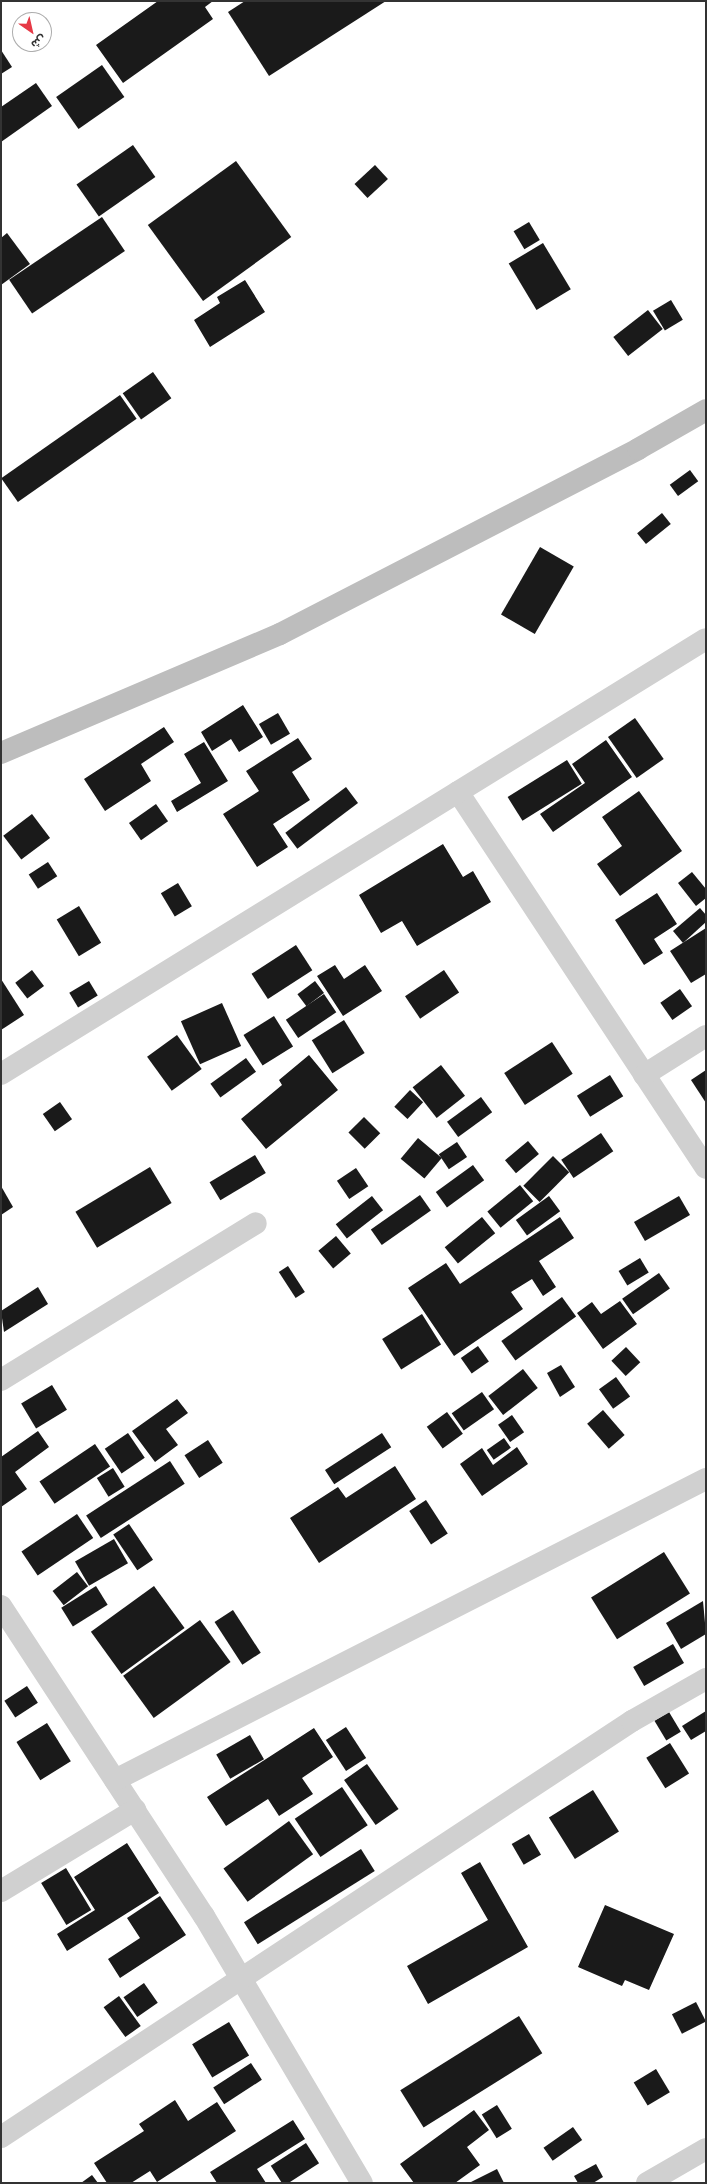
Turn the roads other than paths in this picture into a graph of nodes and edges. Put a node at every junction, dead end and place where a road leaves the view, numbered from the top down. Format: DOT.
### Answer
graph roads {
  1 [pos="706,410"];
  2 [pos="706,639"];
  3 [pos="1,753"];
  4 [pos="458,792"];
  5 [pos="706,1036"];
  6 [pos="1,1074"];
  7 [pos="644,1075"];
  8 [pos="706,1168"];
  9 [pos="256,1224"];
  10 [pos="1,1380"];
  11 [pos="706,1480"];
  12 [pos="1,1606"];
  13 [pos="706,1679"];
  14 [pos="115,1780"];
  15 [pos="135,1810"];
  16 [pos="1,1891"];
  17 [pos="241,1979"];
  18 [pos="1,2137"];
  19 [pos="706,2149"];
  20 [pos="362,2183"];
  21 [pos="647,2183"];
  1 -- 3 [label="main road"];
  2 -- 4 [label="street"];
  4 -- 6 [label="street"];
  4 -- 7 [label="street"];
  5 -- 7 [label="street"];
  7 -- 8 [label="street"];
  9 -- 10 [label="street"];
  11 -- 14 [label="street"];
  12 -- 14 [label="street"];
  13 -- 17 [label="street"];
  14 -- 15 [label="street"];
  15 -- 16 [label="street"];
  15 -- 17 [label="street"];
  17 -- 18 [label="street"];
  17 -- 20 [label="street"];
  19 -- 21 [label="street"];
}
